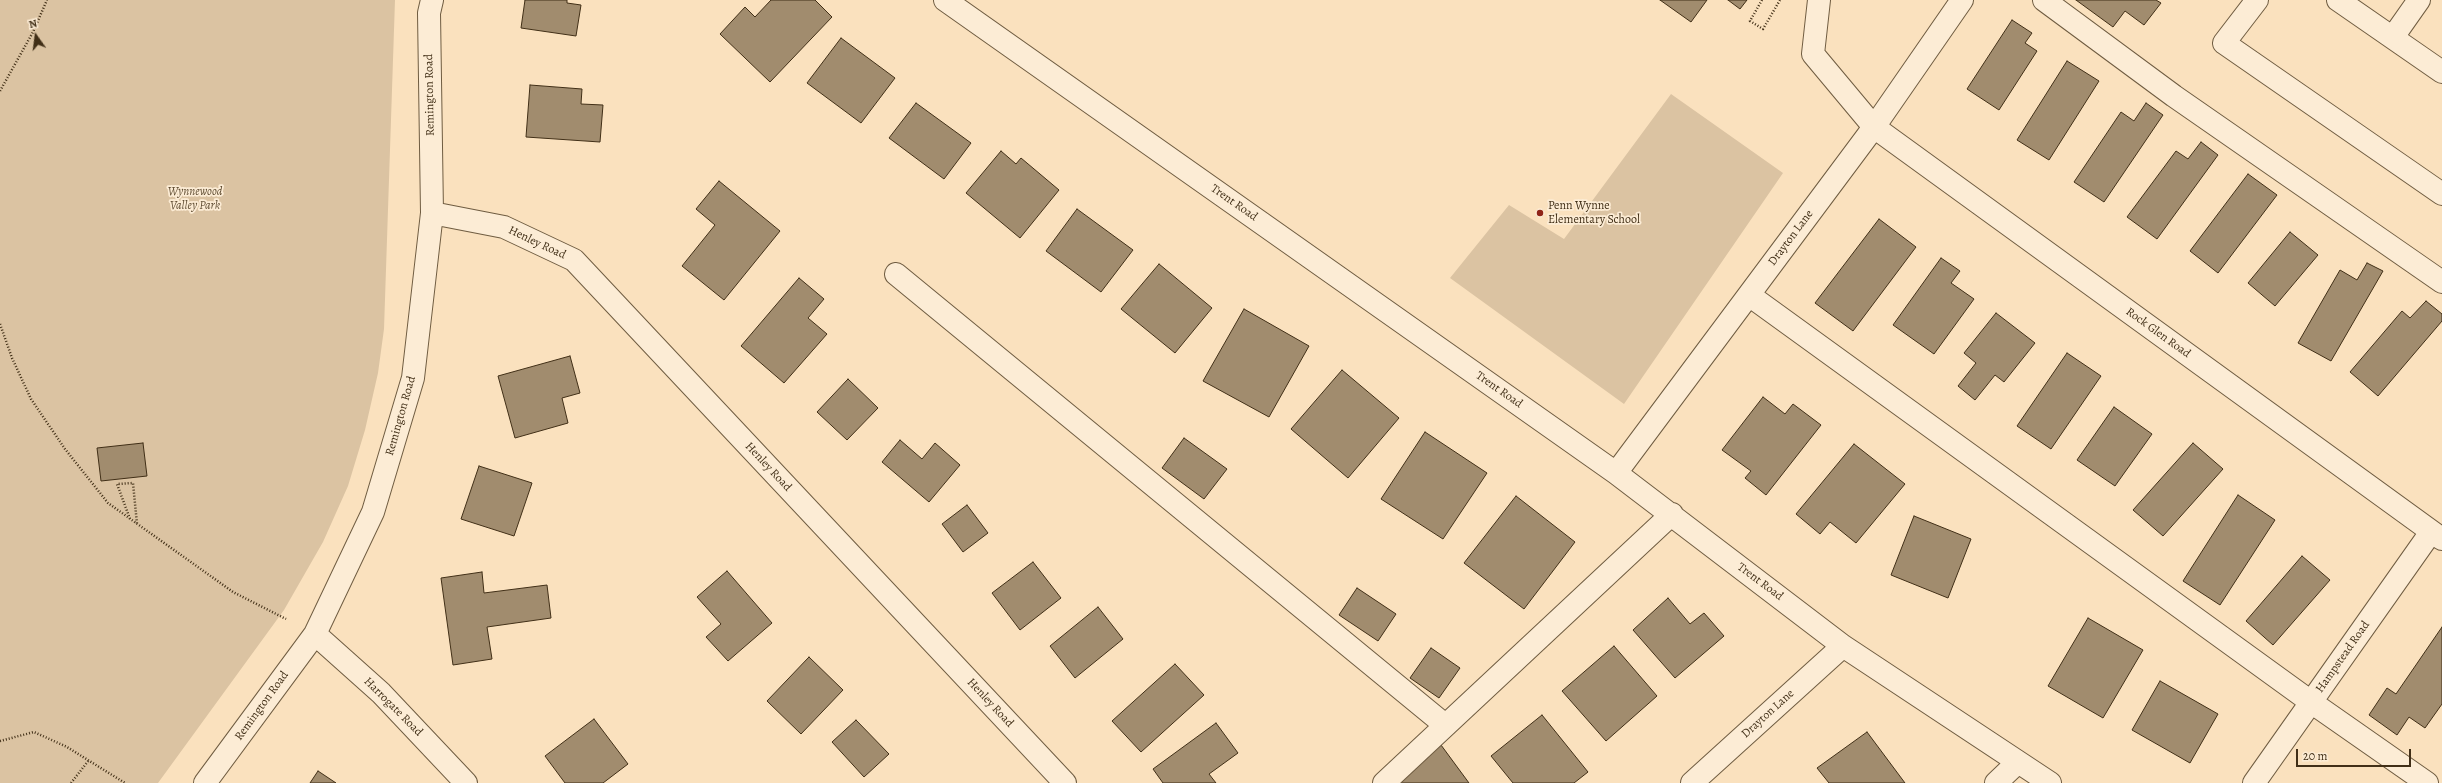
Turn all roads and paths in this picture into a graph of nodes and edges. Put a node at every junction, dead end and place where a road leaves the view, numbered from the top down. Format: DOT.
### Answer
graph roads {
  1 [pos="47,0"];
  2 [pos="432,0"];
  3 [pos="945,0"];
  4 [pos="1762,0"];
  5 [pos="1780,0"];
  6 [pos="1819,0"];
  7 [pos="1962,0"];
  8 [pos="2044,0"];
  9 [pos="2257,0"];
  10 [pos="2338,0"];
  11 [pos="2419,0"];
  12 [pos="2393,36"];
  13 [pos="2442,72"];
  14 [pos="0,91"];
  15 [pos="1874,127"];
  16 [pos="2442,194"];
  17 [pos="432,213"];
  18 [pos="896,274"];
  19 [pos="2442,282"];
  20 [pos="1749,295"];
  21 [pos="0,324"];
  22 [pos="1616,473"];
  23 [pos="1672,514"];
  24 [pos="130,520"];
  25 [pos="138,525"];
  26 [pos="2437,535"];
  27 [pos="315,634"];
  28 [pos="1843,646"];
  29 [pos="2311,702"];
  30 [pos="1446,725"];
  31 [pos="0,741"];
  32 [pos="89,760"];
  33 [pos="2018,762"];
  34 [pos="71,783"];
  35 [pos="125,783"];
  36 [pos="205,783"];
  37 [pos="466,783"];
  38 [pos="1065,783"];
  39 [pos="1384,783"];
  40 [pos="1692,783"];
  41 [pos="1996,783"];
  42 [pos="2050,783"];
  43 [pos="2254,783"];
  44 [pos="2426,783"];
  1 -- 14 [label="path"];
  2 -- 17 [label="street, Remington Road"];
  3 -- 22 [label="street, Trent Road"];
  4 -- 5 [label="path"];
  6 -- 15 [label="street, Rock Glen Road"];
  7 -- 15 [label="street, Drayton Lane"];
  8 -- 19 [label="street"];
  9 -- 16 [label="street"];
  10 -- 12 [label="street"];
  11 -- 12 [label="street"];
  12 -- 13 [label="street"];
  15 -- 20 [label="street, Drayton Lane"];
  15 -- 26 [label="street, Rock Glen Road"];
  17 -- 27 [label="street, Remington Road"];
  17 -- 38 [label="street, Henley Road"];
  18 -- 30 [label="street"];
  20 -- 22 [label="street, Drayton Lane"];
  20 -- 29 [label="street"];
  21 -- 24 [label="path"];
  22 -- 23 [label="street, Trent Road"];
  23 -- 28 [label="street, Trent Road"];
  23 -- 30 [label="street"];
  24 -- 25 [label="path"];
  24 -- 25 [label="path"];
  25 -- 27 [label="path"];
  26 -- 29 [label="street, Hampstead Road"];
  27 -- 36 [label="street, Remington Road"];
  27 -- 37 [label="street, Harrogate Road"];
  28 -- 33 [label="street, Trent Road"];
  28 -- 40 [label="street, Drayton Lane"];
  29 -- 43 [label="street, Hampstead Road"];
  29 -- 44 [label="street"];
  30 -- 39 [label="street"];
  31 -- 32 [label="path"];
  32 -- 34 [label="path"];
  32 -- 35 [label="path"];
  33 -- 41 [label="street"];
  33 -- 42 [label="street, Trent Road"];
}
